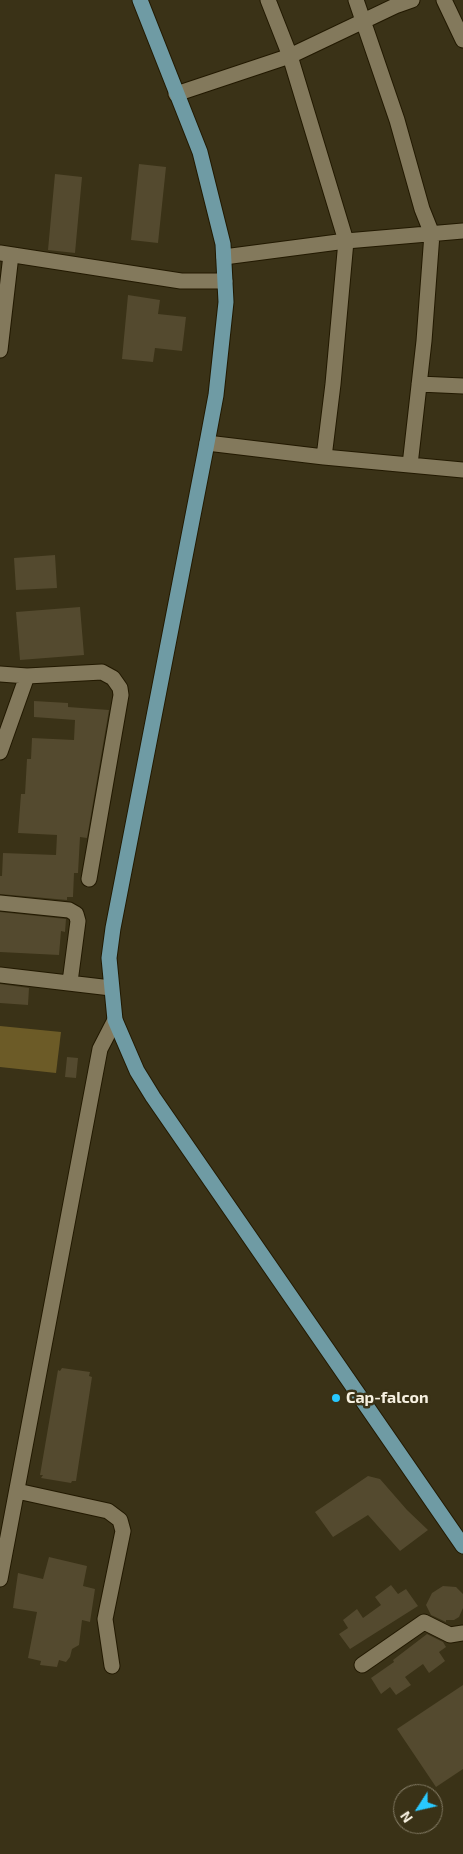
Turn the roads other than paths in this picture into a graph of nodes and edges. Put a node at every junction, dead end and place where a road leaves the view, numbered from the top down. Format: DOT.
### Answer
graph roads {
  1 [pos="140,0"];
  2 [pos="268,0"];
  3 [pos="356,0"];
  4 [pos="412,0"];
  5 [pos="444,0"];
  6 [pos="364,21"];
  7 [pos="463,40"];
  8 [pos="290,56"];
  9 [pos="176,94"];
  10 [pos="463,231"];
  11 [pos="432,234"];
  12 [pos="346,240"];
  13 [pos="6,254"];
  14 [pos="224,257"];
  15 [pos="225,281"];
  16 [pos="0,350"];
  17 [pos="420,384"];
  18 [pos="463,386"];
  19 [pos="207,443"];
  20 [pos="324,457"];
  21 [pos="410,465"];
  22 [pos="463,470"];
  23 [pos="0,674"];
  24 [pos="27,676"];
  25 [pos="0,752"];
  26 [pos="89,879"];
  27 [pos="0,903"];
  28 [pos="0,974"];
  29 [pos="70,982"];
  30 [pos="111,988"];
  31 [pos="115,1020"];
  32 [pos="17,1490"];
  33 [pos="463,1546"];
  34 [pos="0,1580"];
  35 [pos="463,1633"];
  36 [pos="362,1665"];
  37 [pos="112,1666"];
  1 -- 9 [label="main road"];
  2 -- 8 [label="street"];
  3 -- 6 [label="street"];
  4 -- 6 [label="street"];
  5 -- 7 [label="street"];
  6 -- 8 [label="street"];
  6 -- 11 [label="street"];
  8 -- 9 [label="street"];
  8 -- 12 [label="street"];
  9 -- 14 [label="main road"];
  10 -- 11 [label="street"];
  11 -- 12 [label="street"];
  11 -- 17 [label="street"];
  12 -- 14 [label="street"];
  12 -- 20 [label="street"];
  13 -- 15 [label="street"];
  13 -- 16 [label="street"];
  14 -- 15 [label="main road"];
  15 -- 19 [label="main road"];
  17 -- 18 [label="street"];
  17 -- 21 [label="street"];
  19 -- 20 [label="street"];
  19 -- 30 [label="main road"];
  20 -- 21 [label="street"];
  21 -- 22 [label="street"];
  23 -- 24 [label="street"];
  24 -- 25 [label="street"];
  24 -- 26 [label="street"];
  27 -- 29 [label="street"];
  28 -- 29 [label="street"];
  29 -- 30 [label="street"];
  30 -- 31 [label="main road"];
  31 -- 32 [label="street"];
  31 -- 33 [label="main road"];
  32 -- 34 [label="street"];
  32 -- 37 [label="street"];
  35 -- 36 [label="street"];
}
